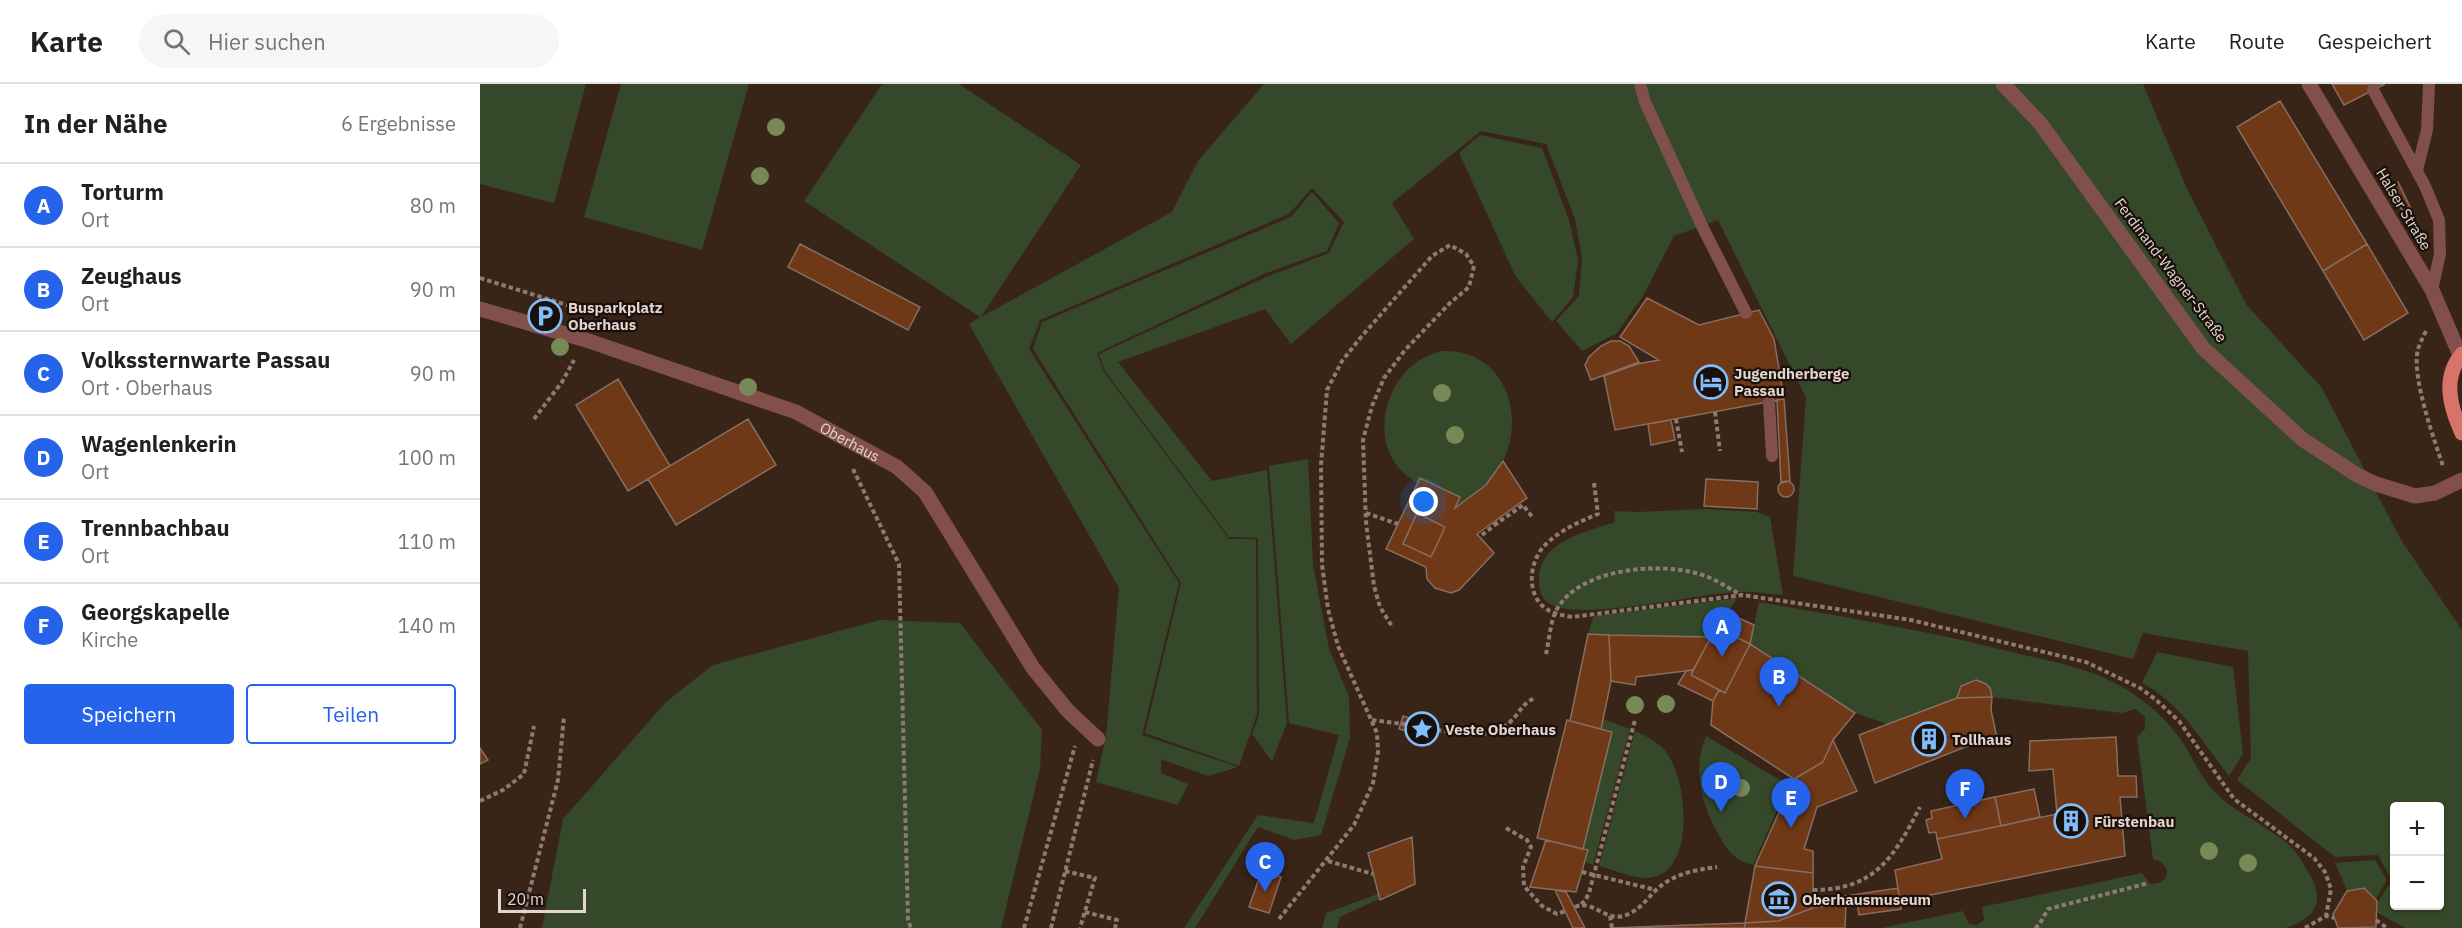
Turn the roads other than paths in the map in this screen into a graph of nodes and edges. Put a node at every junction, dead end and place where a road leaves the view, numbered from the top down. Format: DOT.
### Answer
graph roads {
  1 [pos="1640,84"];
  2 [pos="2004,84"];
  3 [pos="2309,84"];
  4 [pos="2429,84"];
  5 [pos="2373,90"];
  6 [pos="2417,170"];
  7 [pos="2432,290"];
  8 [pos="480,309"];
  9 [pos="1746,313"];
  10 [pos="2461,355"];
  11 [pos="1769,402"];
  12 [pos="2462,433"];
  13 [pos="1772,456"];
  14 [pos="2462,480"];
  15 [pos="1098,739"];
  1 -- 9 [label="lane"];
  2 -- 14 [label="street, Ferdinand-Wagner-Straße"];
  3 -- 7 [label="street, Halser Straße"];
  4 -- 6 [label="lane"];
  5 -- 6 [label="lane"];
  6 -- 7 [label="lane"];
  7 -- 10 [label="street, Halser Straße"];
  8 -- 15 [label="street, Oberhaus"];
  10 -- 12 [label="main road"];
  11 -- 13 [label="lane"];
}
